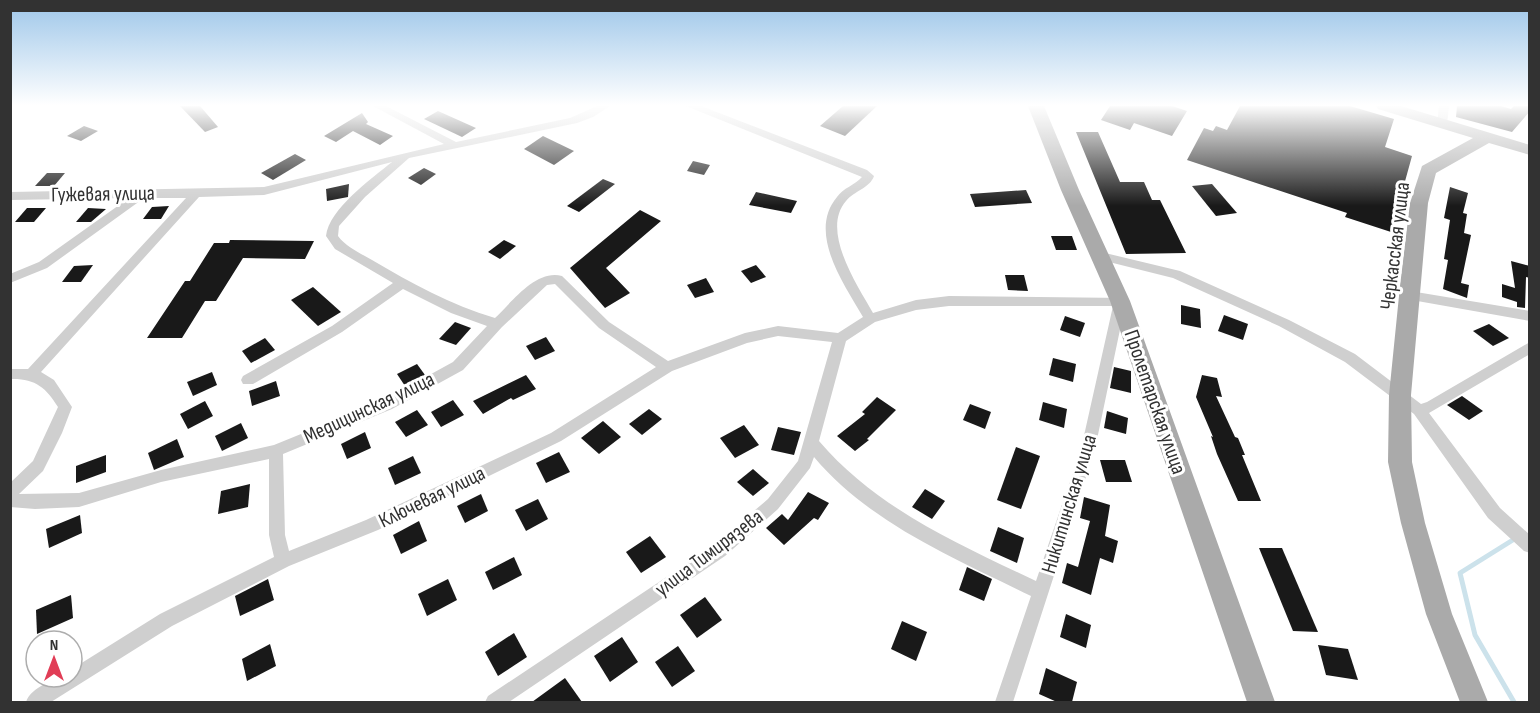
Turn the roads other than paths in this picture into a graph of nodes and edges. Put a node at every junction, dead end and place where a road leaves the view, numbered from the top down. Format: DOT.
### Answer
graph roads {
  1 [pos="443,139"];
  2 [pos="482,139"];
  3 [pos="775,139"];
  4 [pos="1049,139"];
  5 [pos="1484,139"];
  6 [pos="1491,139"];
  7 [pos="454,145"];
  8 [pos="1530,150"];
  9 [pos="406,155"];
  10 [pos="144,193"];
  11 [pos="196,194"];
  12 [pos="10,196"];
  13 [pos="1101,256"];
  14 [pos="10,279"];
  15 [pos="402,283"];
  16 [pos="1410,296"];
  17 [pos="1120,301"];
  18 [pos="1530,316"];
  19 [pos="870,319"];
  20 [pos="496,324"];
  21 [pos="840,338"];
  22 [pos="1530,347"];
  23 [pos="667,367"];
  24 [pos="32,373"];
  25 [pos="10,374"];
  26 [pos="248,380"];
  27 [pos="1409,402"];
  28 [pos="811,442"];
  29 [pos="276,451"];
  30 [pos="10,493"];
  31 [pos="10,500"];
  32 [pos="1529,545"];
  33 [pos="283,561"];
  34 [pos="1041,592"];
  35 [pos="35,702"];
  36 [pos="494,702"];
  37 [pos="1004,702"];
  38 [pos="1261,702"];
  39 [pos="1474,702"];
  1 -- 7 [label="street"];
  2 -- 7 [label="street, Гужевая улица"];
  3 -- 19 [label="street"];
  4 -- 13 [label="main road, Пролетарская улица"];
  5 -- 16 [label="main road, Черкасская улица"];
  6 -- 8 [label="main road"];
  7 -- 9 [label="street, Гужевая улица"];
  9 -- 11 [label="street, Гужевая улица"];
  9 -- 15 [label="street"];
  10 -- 11 [label="street, Гужевая улица"];
  10 -- 12 [label="street, Гужевая улица"];
  10 -- 14 [label="street"];
  11 -- 24 [label="street"];
  13 -- 17 [label="main road, Пролетарская улица"];
  13 -- 27 [label="street"];
  15 -- 20 [label="street"];
  15 -- 26 [label="street"];
  16 -- 18 [label="street"];
  16 -- 27 [label="main road, Черкасская улица"];
  17 -- 19 [label="street"];
  17 -- 34 [label="street, Никитинская улица"];
  17 -- 38 [label="main road, Пролетарская улица"];
  19 -- 21 [label="street"];
  20 -- 23 [label="street, Медицинская улица"];
  20 -- 29 [label="street, Медицинская улица"];
  21 -- 23 [label="street, Ключевая улица"];
  21 -- 28 [label="street, улица Тимирязева"];
  22 -- 27 [label="street"];
  23 -- 33 [label="street, Ключевая улица"];
  24 -- 25 [label="street"];
  24 -- 30 [label="street"];
  27 -- 32 [label="street"];
  27 -- 39 [label="main road, Черкасская улица"];
  28 -- 34 [label="street"];
  28 -- 36 [label="street, улица Тимирязева"];
  29 -- 31 [label="street, Медицинская улица"];
  29 -- 33 [label="street"];
  33 -- 35 [label="street, Ключевая улица"];
  34 -- 37 [label="street, Никитинская улица"];
}
